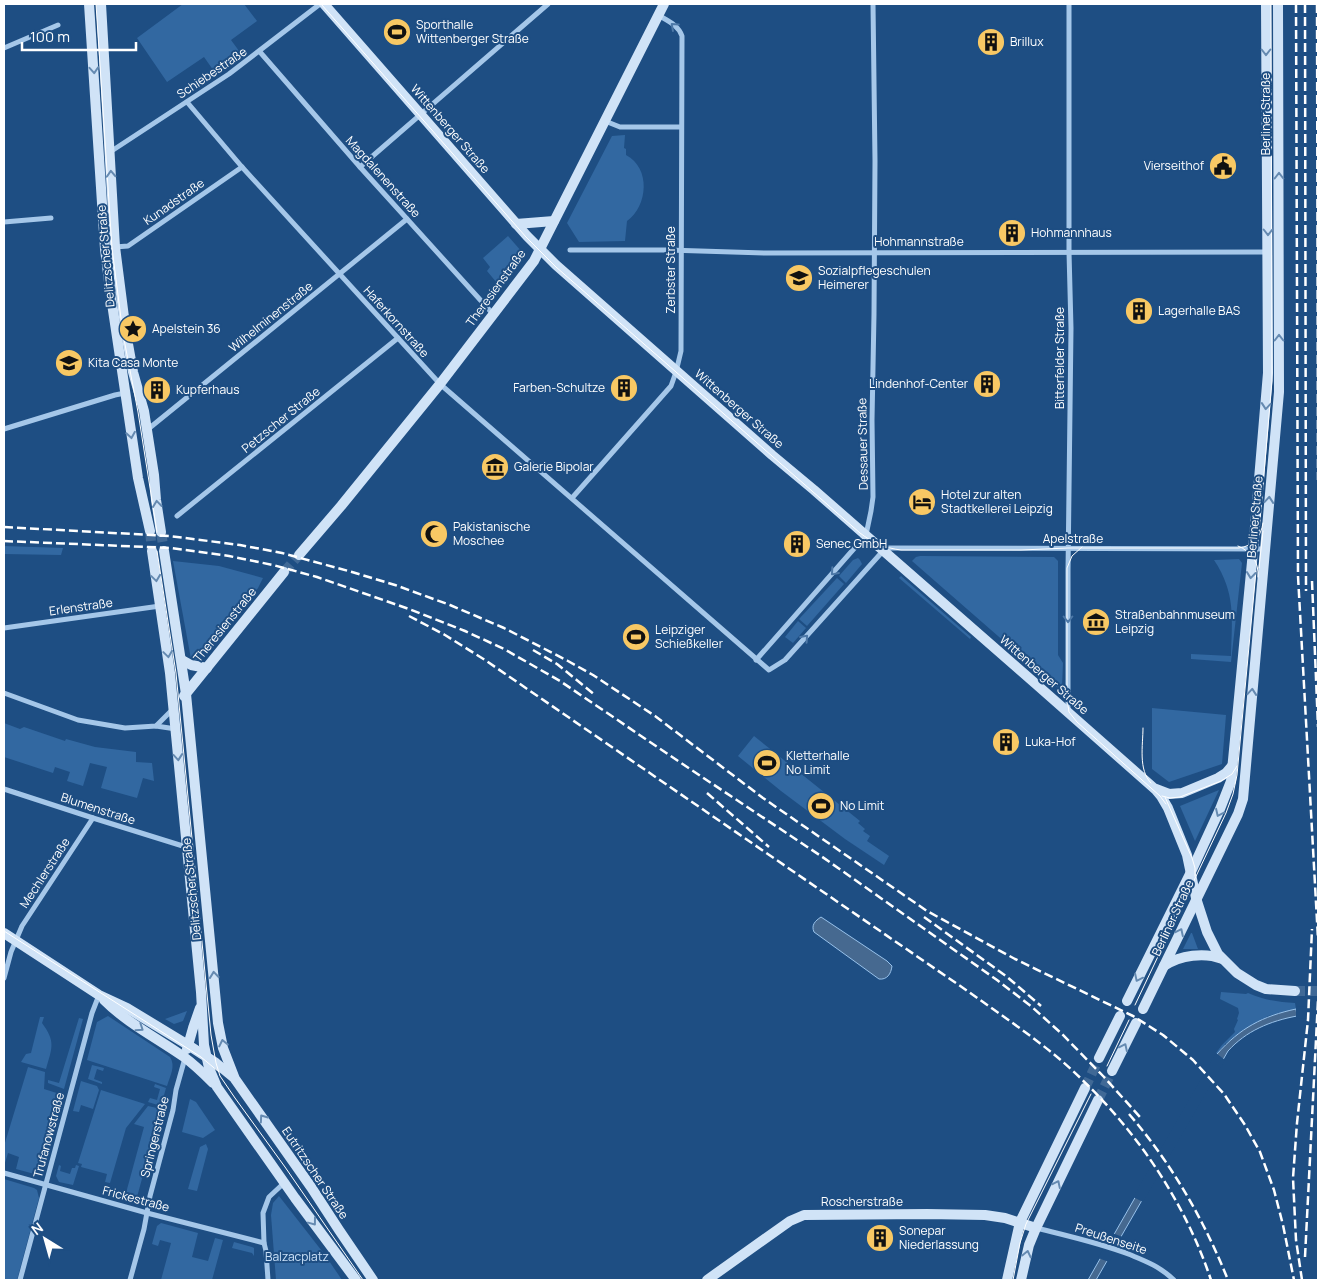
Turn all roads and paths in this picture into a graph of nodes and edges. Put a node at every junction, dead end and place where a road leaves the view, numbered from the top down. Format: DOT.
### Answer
graph roads {
  1 [pos="89,4"];
  2 [pos="102,4"];
  3 [pos="322,4"];
  4 [pos="548,4"];
  5 [pos="664,4"];
  6 [pos="873,4"];
  7 [pos="1069,4"];
  8 [pos="1266,4"];
  9 [pos="1278,4"];
  10 [pos="658,15"];
  11 [pos="58,25"];
  12 [pos="4,48"];
  13 [pos="260,52"];
  14 [pos="187,102"];
  15 [pos="420,115"];
  16 [pos="605,121"];
  17 [pos="681,127"];
  18 [pos="110,152"];
  19 [pos="242,167"];
  20 [pos="360,167"];
  21 [pos="51,218"];
  22 [pos="407,219"];
  23 [pos="554,220"];
  24 [pos="4,222"];
  25 [pos="516,224"];
  26 [pos="115,248"];
  27 [pos="539,249"];
  28 [pos="570,250"];
  29 [pos="682,251"];
  30 [pos="874,252"];
  31 [pos="1070,252"];
  32 [pos="1268,252"];
  33 [pos="339,274"];
  34 [pos="493,314"];
  35 [pos="398,338"];
  36 [pos="676,370"];
  37 [pos="440,384"];
  38 [pos="125,393"];
  39 [pos="4,429"];
  40 [pos="147,430"];
  41 [pos="572,498"];
  42 [pos="177,516"];
  43 [pos="150,532"];
  44 [pos="161,532"];
  45 [pos="866,535"];
  46 [pos="1254,548"];
  47 [pos="1068,549"];
  48 [pos="1265,549"];
  49 [pos="152,550"];
  50 [pos="882,550"];
  51 [pos="164,551"];
  52 [pos="299,555"];
  53 [pos="284,572"];
  54 [pos="160,606"];
  55 [pos="4,628"];
  56 [pos="182,660"];
  57 [pos="756,660"];
  58 [pos="207,668"];
  59 [pos="4,693"];
  60 [pos="186,694"];
  61 [pos="174,709"];
  62 [pos="1068,712"];
  63 [pos="156,726"];
  64 [pos="176,729"];
  65 [pos="1232,766"];
  66 [pos="1153,788"];
  67 [pos="4,789"];
  68 [pos="93,818"];
  69 [pos="187,847"];
  70 [pos="1192,877"];
  71 [pos="1196,898"];
  72 [pos="4,933"];
  73 [pos="15,940"];
  74 [pos="1222,959"];
  75 [pos="1164,966"];
  76 [pos="4,978"];
  77 [pos="1296,991"];
  78 [pos="99,995"];
  79 [pos="1127,1001"];
  80 [pos="202,1003"];
  81 [pos="1143,1009"];
  82 [pos="1120,1016"];
  83 [pos="1136,1023"];
  84 [pos="188,1045"];
  85 [pos="206,1056"];
  86 [pos="185,1057"];
  87 [pos="1099,1058"];
  88 [pos="1112,1071"];
  89 [pos="235,1079"];
  90 [pos="218,1088"];
  91 [pos="1085,1088"];
  92 [pos="1098,1100"];
  93 [pos="4,1173"];
  94 [pos="285,1183"];
  95 [pos="46,1185"];
  96 [pos="147,1213"];
  97 [pos="1020,1222"];
  98 [pos="1036,1228"];
  99 [pos="264,1243"];
  100 [pos="20,1280"];
  101 [pos="130,1280"];
  102 [pos="268,1280"];
  103 [pos="356,1280"];
  104 [pos="373,1280"];
  105 [pos="707,1280"];
  106 [pos="1007,1280"];
  107 [pos="1021,1280"];
  108 [pos="1174,1280"];
  1 -- 38 [label="main road, Delitzscher Straße, one-way"];
  2 -- 18 [label="main road, Delitzscher Straße"];
  3 -- 13 [label="street, Schiebestraße"];
  3 -- 15 [label="main road, Wittenberger Straße"];
  4 -- 15 [label="street"];
  5 -- 10 [label="main road, Theresienstraße"];
  6 -- 30 [label="street, Dessauer Straße"];
  7 -- 31 [label="street, Bitterfelder Straße"];
  8 -- 32 [label="main road, Berliner Straße, one-way"];
  48 -- 9 [label="main road, Berliner Straße, one-way"];
  10 -- 16 [label="main road, Theresienstraße"];
  17 -- 10 [label="street, Zerbster Straße, one-way"];
  11 -- 12 [label="street"];
  13 -- 14 [label="street, Schiebestraße"];
  13 -- 20 [label="street, Magdalenenstraße"];
  14 -- 18 [label="street, Schiebestraße"];
  14 -- 19 [label="street, Haferkornstraße"];
  15 -- 20 [label="street"];
  15 -- 25 [label="main road, Wittenberger Straße"];
  16 -- 17 [label="street"];
  16 -- 23 [label="main road, Theresienstraße"];
  17 -- 29 [label="street, Zerbster Straße"];
  26 -- 18 [label="main road, Delitzscher Straße, one-way"];
  19 -- 26 [label="street, Kunadstraße"];
  19 -- 33 [label="street, Haferkornstraße"];
  20 -- 22 [label="street, Magdalenenstraße"];
  21 -- 24 [label="street"];
  22 -- 33 [label="street, Wilhelminenstraße"];
  22 -- 34 [label="street, Magdalenenstraße"];
  23 -- 25 [label="main road"];
  23 -- 27 [label="main road, Theresienstraße"];
  25 -- 27 [label="main road, Wittenberger Straße"];
  26 -- 40 [label="main road, Delitzscher Straße"];
  27 -- 34 [label="main road, Theresienstraße"];
  27 -- 36 [label="main road, Wittenberger Straße"];
  28 -- 29 [label="street, Hohmannstraße"];
  29 -- 30 [label="street, Hohmannstraße"];
  29 -- 36 [label="street, Zerbster Straße"];
  30 -- 31 [label="street, Hohmannstraße"];
  30 -- 45 [label="street, Dessauer Straße"];
  31 -- 32 [label="street, Hohmannstraße"];
  31 -- 47 [label="street, Bitterfelder Straße"];
  32 -- 46 [label="main road, Berliner Straße, one-way"];
  33 -- 35 [label="street, Haferkornstraße"];
  33 -- 40 [label="street, Wilhelminenstraße"];
  34 -- 37 [label="main road, Theresienstraße"];
  35 -- 37 [label="street, Haferkornstraße"];
  35 -- 42 [label="street, Petzscher Straße"];
  36 -- 41 [label="street, Zerbster Straße"];
  36 -- 45 [label="main road, Wittenberger Straße"];
  37 -- 41 [label="street, Haferkornstraße"];
  37 -- 52 [label="main road, Theresienstraße"];
  38 -- 39 [label="street"];
  38 -- 43 [label="main road, Delitzscher Straße, one-way"];
  44 -- 40 [label="main road, Delitzscher Straße, one-way"];
  41 -- 57 [label="street, Haferkornstraße"];
  45 -- 50 [label="main road, Wittenberger Straße"];
  45 -- 57 [label="street, Dessauer Straße, one-way"];
  46 -- 47 [label="street, Apelstraße"];
  46 -- 48 [label="street, Apelstraße"];
  46 -- 65 [label="main road, Berliner Straße, one-way"];
  47 -- 50 [label="street, Apelstraße"];
  47 -- 62 [label="street, Bitterfelder Straße, one-way"];
  71 -- 48 [label="main road, Berliner Straße, one-way"];
  49 -- 54 [label="main road, Delitzscher Straße, one-way"];
  57 -- 50 [label="street, one-way"];
  50 -- 62 [label="main road, Wittenberger Straße"];
  51 -- 56 [label="main road, Delitzscher Straße"];
  53 -- 58 [label="main road, Theresienstraße"];
  54 -- 55 [label="street, Erlenstraße"];
  54 -- 61 [label="main road, Delitzscher Straße, one-way"];
  56 -- 58 [label="main road"];
  56 -- 60 [label="main road, Delitzscher Straße"];
  58 -- 60 [label="main road, Theresienstraße"];
  59 -- 63 [label="street"];
  60 -- 61 [label="main road"];
  89 -- 60 [label="main road, Delitzscher Straße, one-way"];
  61 -- 63 [label="street"];
  61 -- 64 [label="main road, Delitzscher Straße"];
  62 -- 66 [label="main road, Wittenberger Straße"];
  63 -- 64 [label="street"];
  64 -- 69 [label="main road, Delitzscher Straße, one-way"];
  65 -- 66 [label="main road"];
  65 -- 70 [label="main road, Berliner Straße, one-way"];
  66 -- 70 [label="main road, Wittenberger Straße"];
  67 -- 68 [label="street, Blumenstraße"];
  68 -- 69 [label="street, Blumenstraße"];
  68 -- 73 [label="street, Mechlerstraße"];
  69 -- 80 [label="main road, Delitzscher Straße"];
  70 -- 71 [label="main road, Wittenberger Straße"];
  70 -- 79 [label="main road, Berliner Straße, one-way"];
  71 -- 74 [label="main road, Wittenberger Straße"];
  75 -- 71 [label="main road, Berliner Straße, one-way"];
  72 -- 73 [label="main road"];
  73 -- 76 [label="street, Mechlerstraße"];
  73 -- 78 [label="main road"];
  74 -- 75 [label="main road"];
  74 -- 77 [label="main road, Wittenberger Straße"];
  75 -- 81 [label="main road, Berliner Straße"];
  78 -- 84 [label="main road"];
  78 -- 86 [label="main road, one-way"];
  78 -- 95 [label="street, Trufanowstraße"];
  80 -- 84 [label="main road"];
  80 -- 85 [label="main road, Delitzscher Straße"];
  82 -- 87 [label="main road"];
  88 -- 83 [label="main road, one-way"];
  84 -- 85 [label="main road"];
  84 -- 86 [label="main road"];
  85 -- 89 [label="main road"];
  85 -- 90 [label="main road, Delitzscher Straße"];
  86 -- 90 [label="main road"];
  86 -- 96 [label="street, Springerstraße"];
  104 -- 89 [label="main road, Eutritzscher Straße, one-way"];
  90 -- 94 [label="main road"];
  91 -- 97 [label="main road"];
  98 -- 92 [label="main road, one-way"];
  93 -- 95 [label="street, Frickestraße"];
  94 -- 99 [label="street"];
  94 -- 103 [label="main road, one-way"];
  95 -- 96 [label="street, Frickestraße"];
  95 -- 100 [label="street, Trufanowstraße"];
  96 -- 99 [label="street, Frickestraße"];
  96 -- 101 [label="street, Springerstraße"];
  97 -- 98 [label="main road, Roscherstraße"];
  97 -- 105 [label="main road, Roscherstraße"];
  97 -- 106 [label="main road"];
  107 -- 98 [label="main road, one-way"];
  98 -- 108 [label="street, Preußenseite"];
  99 -- 102 [label="street"];
}
